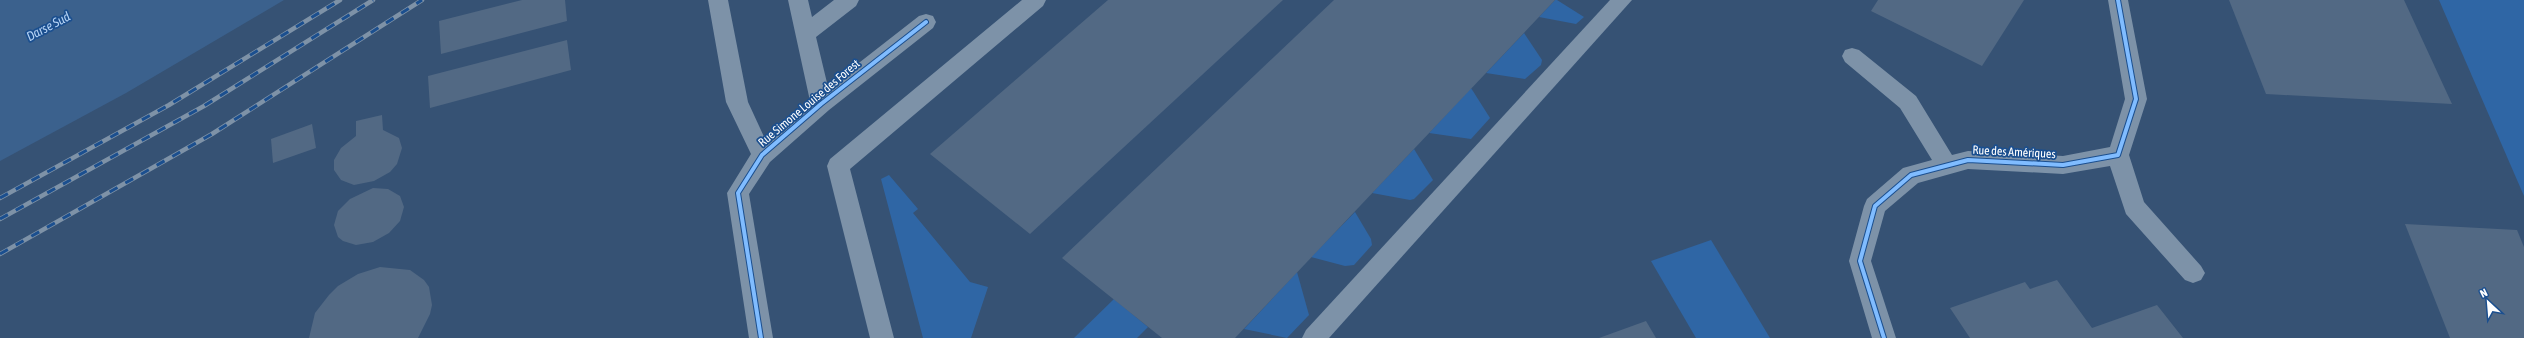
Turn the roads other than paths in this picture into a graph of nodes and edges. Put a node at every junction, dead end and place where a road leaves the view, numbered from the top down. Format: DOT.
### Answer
graph roads {
  1 [pos="718,0"];
  2 [pos="798,0"];
  3 [pos="849,0"];
  4 [pos="1036,0"];
  5 [pos="1622,0"];
  6 [pos="2118,0"];
  7 [pos="926,22"];
  8 [pos="805,34"];
  9 [pos="1852,56"];
  10 [pos="821,104"];
  11 [pos="762,155"];
  12 [pos="2118,155"];
  13 [pos="1947,166"];
  14 [pos="2193,273"];
  15 [pos="761,338"];
  16 [pos="882,338"];
  17 [pos="1314,338"];
  18 [pos="1884,338"];
  1 -- 11 [label="street"];
  2 -- 8 [label="street"];
  3 -- 8 [label="street"];
  4 -- 16 [label="street"];
  5 -- 17 [label="street"];
  6 -- 12 [label="street"];
  7 -- 10 [label="street, Rue Simone Louise des Forest"];
  8 -- 10 [label="street"];
  9 -- 13 [label="street"];
  10 -- 11 [label="street, Rue Simone Louise des Forest"];
  11 -- 15 [label="street, Rue Simone Louise des Forest"];
  12 -- 13 [label="street, Rue des Amériques"];
  12 -- 14 [label="street"];
  13 -- 18 [label="street, Rue des Amériques"];
}
